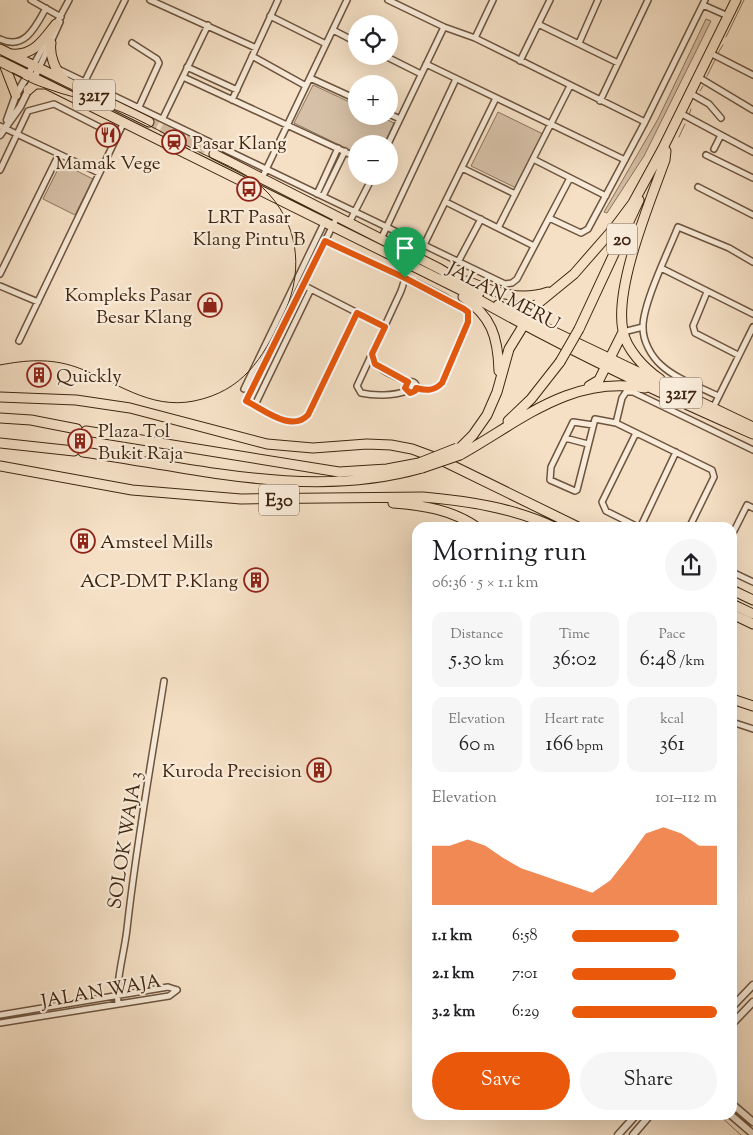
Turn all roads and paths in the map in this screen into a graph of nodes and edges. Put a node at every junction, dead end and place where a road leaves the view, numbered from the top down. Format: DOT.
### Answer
graph roads {
  1 [pos="31,0"];
  2 [pos="70,0"];
  3 [pos="125,0"];
  4 [pos="150,0"];
  5 [pos="278,0"];
  6 [pos="340,0"];
  7 [pos="388,0"];
  8 [pos="493,0"];
  9 [pos="550,0"];
  10 [pos="598,0"];
  11 [pos="648,0"];
  12 [pos="736,0"];
  13 [pos="346,2"];
  14 [pos="704,2"];
  15 [pos="46,8"];
  16 [pos="270,16"];
  17 [pos="728,16"];
  18 [pos="59,20"];
  19 [pos="538,24"];
  20 [pos="208,25"];
  21 [pos="444,27"];
  22 [pos="333,30"];
  23 [pos="0,38"];
  24 [pos="348,38"];
  25 [pos="475,38"];
  26 [pos="51,43"];
  27 [pos="132,43"];
  28 [pos="579,43"];
  29 [pos="326,44"];
  30 [pos="256,48"];
  31 [pos="0,49"];
  32 [pos="710,53"];
  33 [pos="252,56"];
  34 [pos="520,61"];
  35 [pos="2,62"];
  36 [pos="398,62"];
  37 [pos="618,62"];
  38 [pos="426,64"];
  39 [pos="36,67"];
  40 [pos="187,67"];
  41 [pos="57,68"];
  42 [pos="421,74"];
  43 [pos="753,75"];
  44 [pos="31,76"];
  45 [pos="183,77"];
  46 [pos="698,77"];
  47 [pos="310,78"];
  48 [pos="456,79"];
  49 [pos="85,81"];
  50 [pos="68,83"];
  51 [pos="46,84"];
  52 [pos="306,86"];
  53 [pos="570,86"];
  54 [pos="28,90"];
  55 [pos="237,90"];
  56 [pos="690,93"];
  57 [pos="16,95"];
  58 [pos="348,95"];
  59 [pos="496,98"];
  60 [pos="232,100"];
  61 [pos="600,101"];
  62 [pos="139,107"];
  63 [pos="753,110"];
  64 [pos="680,113"];
  65 [pos="163,118"];
  66 [pos="721,118"];
  67 [pos="400,119"];
  68 [pos="124,122"];
  69 [pos="149,122"];
  70 [pos="645,122"];
  71 [pos="550,124"];
  72 [pos="288,125"];
  73 [pos="2,127"];
  74 [pos="17,134"];
  75 [pos="0,135"];
  76 [pos="392,135"];
  77 [pos="721,135"];
  78 [pos="117,136"];
  79 [pos="338,148"];
  80 [pos="663,148"];
  81 [pos="714,149"];
  82 [pos="345,151"];
  83 [pos="753,152"];
  84 [pos="348,153"];
  85 [pos="59,154"];
  86 [pos="214,154"];
  87 [pos="706,155"];
  88 [pos="533,159"];
  89 [pos="625,160"];
  90 [pos="462,168"];
  91 [pos="0,170"];
  92 [pos="100,173"];
  93 [pos="264,174"];
  94 [pos="570,178"];
  95 [pos="753,178"];
  96 [pos="368,185"];
  97 [pos="698,187"];
  98 [pos="515,194"];
  99 [pos="320,195"];
  100 [pos="606,196"];
  101 [pos="446,202"];
  102 [pos="328,212"];
  103 [pos="355,212"];
  104 [pos="753,215"];
  105 [pos="337,217"];
  106 [pos="549,218"];
  107 [pos="481,220"];
  108 [pos="350,223"];
  109 [pos="329,224"];
  110 [pos="387,227"];
  111 [pos="498,228"];
  112 [pos="381,239"];
  113 [pos="325,241"];
  114 [pos="424,245"];
  115 [pos="534,246"];
  116 [pos="400,259"];
  117 [pos="458,262"];
  118 [pos="753,262"];
  119 [pos="661,268"];
  120 [pos="440,269"];
  121 [pos="427,273"];
  122 [pos="0,274"];
  123 [pos="405,278"];
  124 [pos="296,282"];
  125 [pos="303,285"];
  126 [pos="0,286"];
  127 [pos="557,288"];
  128 [pos="311,289"];
  129 [pos="707,292"];
  130 [pos="38,302"];
  131 [pos="357,313"];
  132 [pos="753,314"];
  133 [pos="526,323"];
  134 [pos="385,327"];
  135 [pos="643,327"];
  136 [pos="753,327"];
  137 [pos="623,332"];
  138 [pos="19,341"];
  139 [pos="372,354"];
  140 [pos="738,355"];
  141 [pos="607,362"];
  142 [pos="377,366"];
  143 [pos="365,368"];
  144 [pos="408,382"];
  145 [pos="498,383"];
  146 [pos="416,388"];
  147 [pos="244,389"];
  148 [pos="406,391"];
  149 [pos="660,392"];
  150 [pos="680,392"];
  151 [pos="569,395"];
  152 [pos="718,396"];
  153 [pos="0,397"];
  154 [pos="255,406"];
  155 [pos="713,408"];
  156 [pos="516,414"];
  157 [pos="0,418"];
  158 [pos="616,424"];
  159 [pos="593,425"];
  160 [pos="753,427"];
  161 [pos="636,433"];
  162 [pos="753,434"];
  163 [pos="565,438"];
  164 [pos="0,444"];
  165 [pos="588,444"];
  166 [pos="477,446"];
  167 [pos="459,450"];
  168 [pos="753,450"];
  169 [pos="676,452"];
  170 [pos="420,465"];
  171 [pos="0,466"];
  172 [pos="336,499"];
  173 [pos="753,508"];
  174 [pos="468,522"];
  175 [pos="540,522"];
  176 [pos="568,522"];
  177 [pos="628,522"];
  178 [pos="643,522"];
  179 [pos="692,522"];
  180 [pos="737,525"];
  181 [pos="737,574"];
  182 [pos="753,582"];
  183 [pos="737,592"];
  184 [pos="753,600"];
  185 [pos="737,606"];
  186 [pos="753,614"];
  187 [pos="737,616"];
  188 [pos="753,624"];
  189 [pos="164,682"];
  190 [pos="737,701"];
  191 [pos="753,706"];
  192 [pos="737,724"];
  193 [pos="753,729"];
  194 [pos="753,985"];
  195 [pos="117,996"];
  196 [pos="737,1002"];
  197 [pos="753,1002"];
  198 [pos="118,1004"];
  199 [pos="0,1015"];
  200 [pos="737,1019"];
  201 [pos="0,1023"];
  202 [pos="737,1108"];
  203 [pos="632,1120"];
  204 [pos="646,1120"];
  205 [pos="737,1120"];
  206 [pos="753,1122"];
  207 [pos="753,1134"];
  208 [pos="618,1135"];
  209 [pos="633,1135"];
  1 -- 15 [label="street"];
  2 -- 18 [label="street"];
  3 -- 49 [label="street"];
  4 -- 20 [label="street"];
  5 -- 16 [label="street"];
  6 -- 13 [label="street"];
  7 -- 21 [label="street"];
  8 -- 25 [label="street"];
  9 -- 19 [label="street"];
  10 -- 28 [label="street"];
  11 -- 37 [label="street"];
  12 -- 17 [label="highway, 20"];
  13 -- 22 [label="street"];
  14 -- 17 [label="street"];
  14 -- 70 [label="street"];
  15 -- 18 [label="street"];
  15 -- 23 [label="street"];
  16 -- 29 [label="street"];
  16 -- 30 [label="street"];
  17 -- 32 [label="highway, 20"];
  18 -- 26 [label="street"];
  18 -- 31 [label="highway"];
  18 -- 39 [label="street"];
  19 -- 28 [label="street"];
  19 -- 34 [label="street"];
  20 -- 30 [label="street"];
  20 -- 40 [label="street"];
  21 -- 25 [label="street"];
  21 -- 38 [label="street"];
  22 -- 24 [label="street"];
  22 -- 29 [label="street"];
  25 -- 34 [label="street"];
  26 -- 39 [label="street"];
  26 -- 41 [label="highway"];
  27 -- 62 [label="street"];
  28 -- 37 [label="street"];
  29 -- 47 [label="street"];
  30 -- 33 [label="street"];
  31 -- 39 [label="highway, 3217"];
  32 -- 43 [label="street"];
  32 -- 46 [label="highway, 20"];
  33 -- 52 [label="street"];
  33 -- 55 [label="street"];
  34 -- 53 [label="street"];
  35 -- 44 [label="highway, JALAN MERU / 3217"];
  35 -- 57 [label="highway"];
  36 -- 42 [label="street"];
  37 -- 61 [label="street"];
  38 -- 42 [label="street"];
  38 -- 48 [label="street"];
  39 -- 44 [label="street"];
  39 -- 50 [label="highway, 3217"];
  40 -- 45 [label="street"];
  40 -- 55 [label="street"];
  41 -- 49 [label="street"];
  41 -- 50 [label="highway"];
  42 -- 67 [label="street"];
  44 -- 51 [label="highway, JALAN MERU / 3217"];
  44 -- 54 [label="street"];
  44 -- 57 [label="street"];
  45 -- 60 [label="street"];
  45 -- 65 [label="street"];
  46 -- 56 [label="highway, 20"];
  46 -- 63 [label="street"];
  47 -- 52 [label="street"];
  47 -- 58 [label="street"];
  48 -- 59 [label="street"];
  48 -- 110 [label="street"];
  49 -- 62 [label="street"];
  50 -- 69 [label="highway, 3217"];
  51 -- 54 [label="highway"];
  51 -- 68 [label="highway, JALAN MERU / 3217"];
  52 -- 72 [label="street"];
  53 -- 61 [label="street"];
  53 -- 71 [label="street"];
  54 -- 73 [label="street"];
  55 -- 60 [label="street"];
  56 -- 64 [label="highway, 20"];
  56 -- 66 [label="street"];
  57 -- 73 [label="street"];
  59 -- 71 [label="street"];
  59 -- 90 [label="street"];
  60 -- 72 [label="street"];
  61 -- 70 [label="street"];
  62 -- 65 [label="street"];
  64 -- 77 [label="street"];
  64 -- 80 [label="highway, 20"];
  65 -- 93 [label="street"];
  67 -- 76 [label="street"];
  68 -- 78 [label="street"];
  68 -- 109 [label="highway, JALAN MERU / 3217"];
  70 -- 89 [label="street"];
  71 -- 88 [label="street"];
  71 -- 89 [label="street"];
  72 -- 79 [label="street"];
  72 -- 93 [label="street"];
  73 -- 74 [label="street"];
  73 -- 75 [label="street"];
  74 -- 78 [label="street"];
  74 -- 85 [label="street"];
  74 -- 91 [label="street"];
  77 -- 81 [label="street"];
  77 -- 83 [label="street"];
  78 -- 92 [label="street"];
  79 -- 82 [label="street"];
  79 -- 99 [label="street"];
  80 -- 127 [label="highway"];
  80 -- 137 [label="highway"];
  80 -- 156 [label="highway, 20, bridge"];
  82 -- 84 [label="street"];
  82 -- 99 [label="street"];
  85 -- 92 [label="street"];
  85 -- 122 [label="street"];
  86 -- 93 [label="highway, JALAN MERU / 3217"];
  87 -- 95 [label="street"];
  88 -- 94 [label="street"];
  88 -- 98 [label="street"];
  89 -- 100 [label="street"];
  90 -- 98 [label="street"];
  90 -- 101 [label="street"];
  92 -- 130 [label="street"];
  93 -- 99 [label="street"];
  93 -- 102 [label="highway, JALAN MERU / 3217"];
  94 -- 100 [label="street"];
  94 -- 106 [label="street"];
  96 -- 103 [label="street"];
  97 -- 104 [label="street"];
  98 -- 111 [label="street"];
  99 -- 103 [label="street"];
  100 -- 106 [label="street"];
  101 -- 107 [label="street"];
  101 -- 114 [label="street"];
  102 -- 105 [label="highway, JALAN MERU / 3217"];
  102 -- 109 [label="street"];
  103 -- 108 [label="street"];
  103 -- 110 [label="street"];
  105 -- 108 [label="highway, JALAN MERU / 3217"];
  105 -- 109 [label="street"];
  106 -- 115 [label="street"];
  107 -- 111 [label="street"];
  107 -- 117 [label="street"];
  108 -- 112 [label="highway, JALAN MERU / 3217"];
  109 -- 113 [label="street"];
  109 -- 116 [label="highway, JALAN MERU / 3217"];
  109 -- 124 [label="street"];
  110 -- 112 [label="street"];
  110 -- 114 [label="street"];
  111 -- 115 [label="street"];
  112 -- 120 [label="highway, JALAN MERU / 3217"];
  113 -- 123 [label="street"];
  113 -- 125 [label="street"];
  114 -- 117 [label="street"];
  115 -- 117 [label="street"];
  116 -- 121 [label="highway, JALAN MERU / 3217"];
  116 -- 123 [label="street"];
  118 -- 119 [label="street"];
  119 -- 129 [label="street"];
  119 -- 135 [label="street"];
  120 -- 127 [label="highway"];
  120 -- 133 [label="highway, JALAN MERU / 3217"];
  121 -- 123 [label="street"];
  121 -- 133 [label="highway, JALAN MERU / 3217"];
  121 -- 145 [label="highway"];
  123 -- 134 [label="street"];
  123 -- 146 [label="street"];
  124 -- 125 [label="street"];
  124 -- 147 [label="street"];
  125 -- 128 [label="street"];
  125 -- 154 [label="street"];
  126 -- 130 [label="street"];
  127 -- 133 [label="highway"];
  128 -- 131 [label="street"];
  128 -- 154 [label="street"];
  129 -- 132 [label="street"];
  129 -- 140 [label="street"];
  130 -- 138 [label="street"];
  131 -- 134 [label="street"];
  131 -- 154 [label="street"];
  133 -- 141 [label="highway, JALAN MERU / 3217"];
  133 -- 145 [label="highway"];
  134 -- 139 [label="street"];
  135 -- 137 [label="street"];
  135 -- 152 [label="street"];
  136 -- 140 [label="street"];
  137 -- 141 [label="highway"];
  137 -- 150 [label="highway"];
  139 -- 142 [label="street"];
  139 -- 143 [label="street"];
  140 -- 152 [label="street"];
  141 -- 149 [label="highway, JALAN MERU / 3217"];
  141 -- 150 [label="highway, JALAN MERU / 3217"];
  141 -- 151 [label="highway"];
  142 -- 143 [label="street"];
  142 -- 144 [label="street"];
  143 -- 148 [label="street"];
  144 -- 146 [label="street"];
  144 -- 148 [label="street"];
  145 -- 167 [label="highway"];
  146 -- 148 [label="street"];
  149 -- 151 [label="highway"];
  149 -- 162 [label="highway, JALAN MERU / 3217"];
  150 -- 155 [label="highway, JALAN MERU / 3217"];
  151 -- 166 [label="highway"];
  152 -- 155 [label="street"];
  153 -- 176 [label="highway"];
  155 -- 160 [label="highway, JALAN MERU / 3217"];
  156 -- 166 [label="highway, 20"];
  156 -- 167 [label="highway, 20"];
  157 -- 170 [label="highway, E30"];
  158 -- 159 [label="street"];
  158 -- 161 [label="street"];
  158 -- 168 [label="street"];
  159 -- 163 [label="street"];
  159 -- 165 [label="street"];
  161 -- 169 [label="street"];
  161 -- 177 [label="street"];
  163 -- 165 [label="street"];
  163 -- 165 [label="street"];
  164 -- 170 [label="highway, E30"];
  166 -- 167 [label="highway, 20"];
  167 -- 170 [label="highway, 20, bridge"];
  169 -- 178 [label="street"];
  169 -- 179 [label="street"];
  171 -- 172 [label="highway, E30"];
  172 -- 174 [label="highway"];
  172 -- 175 [label="highway, E30"];
  173 -- 180 [label="street"];
  181 -- 182 [label="street"];
  183 -- 184 [label="highway"];
  185 -- 186 [label="highway"];
  187 -- 188 [label="highway"];
  189 -- 195 [label="street, SOLOK WAJA 3"];
  190 -- 191 [label="highway"];
  192 -- 193 [label="street"];
  194 -- 196 [label="street"];
  195 -- 198 [label="street, SOLOK WAJA 3"];
  195 -- 198 [label="street, JALAN WAJA"];
  195 -- 199 [label="street, JALAN WAJA"];
  197 -- 200 [label="street"];
  198 -- 201 [label="street, JALAN WAJA"];
  202 -- 206 [label="street"];
  203 -- 208 [label="street"];
  204 -- 209 [label="street"];
  205 -- 207 [label="street"];
}
